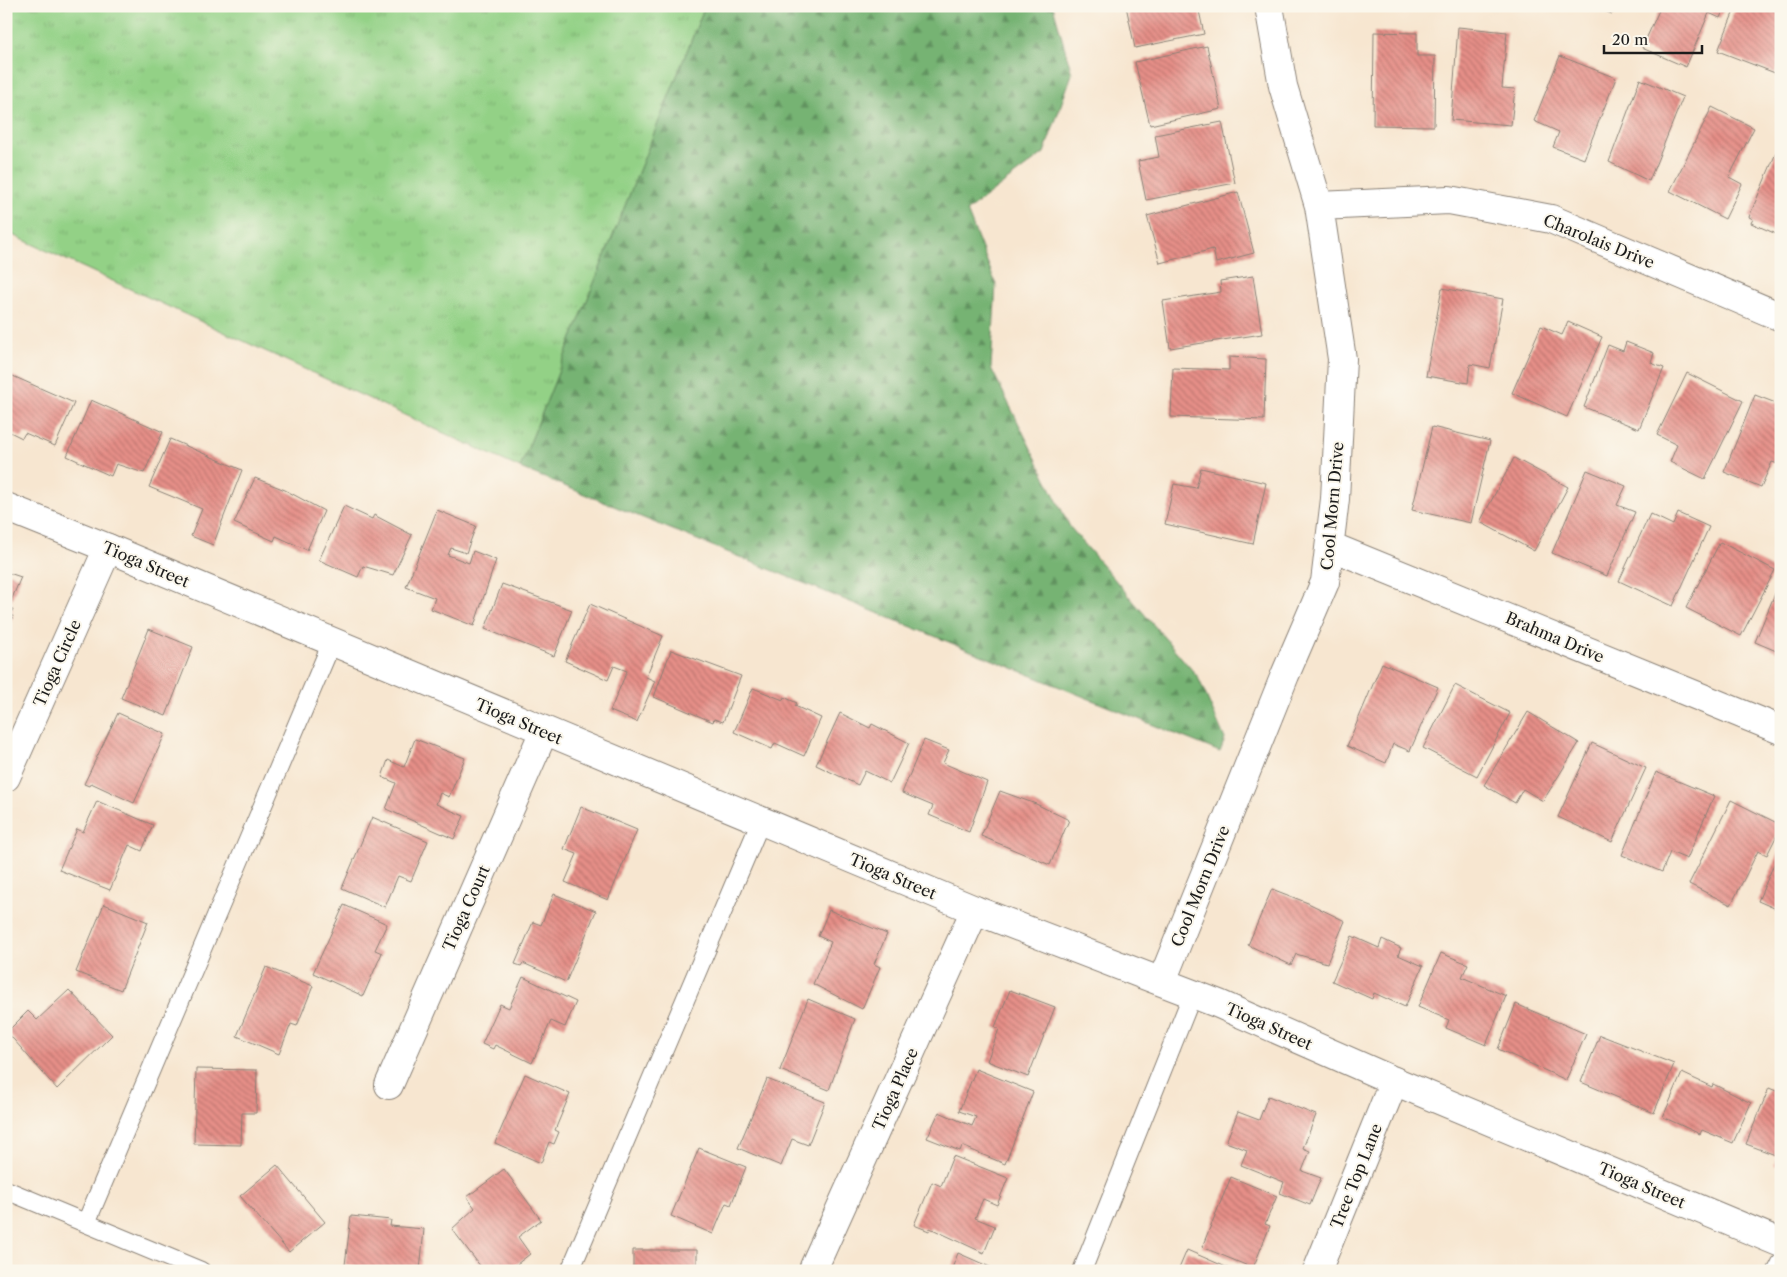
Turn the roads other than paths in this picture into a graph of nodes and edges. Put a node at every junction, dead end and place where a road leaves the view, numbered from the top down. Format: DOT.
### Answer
graph roads {
  1 [pos="1269,6"];
  2 [pos="1318,206"];
  3 [pos="1781,317"];
  4 [pos="6,508"];
  5 [pos="1330,546"];
  6 [pos="108,548"];
  7 [pos="332,642"];
  8 [pos="1781,730"];
  9 [pos="544,731"];
  10 [pos="6,777"];
  11 [pos="761,821"];
  12 [pos="975,910"];
  13 [pos="1162,982"];
  14 [pos="1193,993"];
  15 [pos="1394,1081"];
  16 [pos="389,1084"];
  17 [pos="6,1190"];
  18 [pos="86,1223"];
  19 [pos="1781,1242"];
  20 [pos="1781,1263"];
  21 [pos="814,1267"];
  22 [pos="201,1271"];
  23 [pos="570,1271"];
  24 [pos="1082,1271"];
  25 [pos="1317,1271"];
  26 [pos="1778,1271"];
  1 -- 2 [label="street, Cool Morn Drive"];
  2 -- 3 [label="street, Charolais Drive"];
  2 -- 5 [label="street, Cool Morn Drive"];
  4 -- 6 [label="street, Tioga Street"];
  5 -- 8 [label="street, Brahma Drive"];
  5 -- 13 [label="street, Cool Morn Drive"];
  6 -- 7 [label="street, Tioga Street"];
  6 -- 10 [label="street, Tioga Circle"];
  7 -- 9 [label="street, Tioga Street"];
  7 -- 18 [label="lane"];
  9 -- 11 [label="street, Tioga Street"];
  9 -- 16 [label="street, Tioga Court"];
  11 -- 12 [label="street, Tioga Street"];
  11 -- 23 [label="lane"];
  12 -- 13 [label="street, Tioga Street"];
  12 -- 21 [label="street, Tioga Place"];
  13 -- 14 [label="street, Tioga Street"];
  14 -- 15 [label="street, Tioga Street"];
  14 -- 24 [label="lane"];
  15 -- 19 [label="street, Tioga Street"];
  15 -- 25 [label="street, Tree Top Lane"];
  17 -- 18 [label="lane"];
  18 -- 22 [label="lane"];
  20 -- 26 [label="lane"];
}
